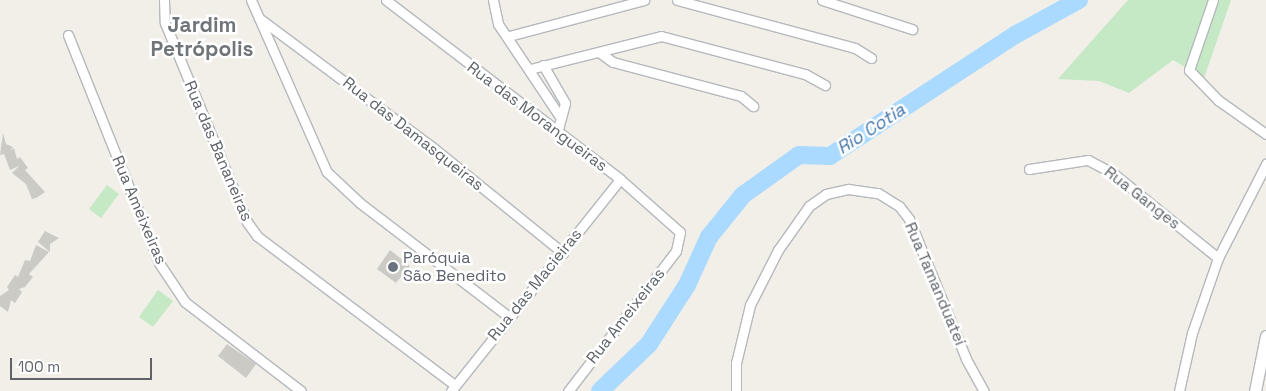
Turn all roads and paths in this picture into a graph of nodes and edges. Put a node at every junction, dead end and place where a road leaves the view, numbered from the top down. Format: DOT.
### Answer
graph roads {
  1 [pos="164,0"];
  2 [pos="251,0"];
  3 [pos="386,0"];
  4 [pos="493,0"];
  5 [pos="644,0"];
  6 [pos="677,0"];
  7 [pos="822,0"];
  8 [pos="1212,0"];
  9 [pos="259,18"];
  10 [pos="912,29"];
  11 [pos="68,34"];
  12 [pos="509,36"];
  13 [pos="599,52"];
  14 [pos="871,58"];
  15 [pos="542,65"];
  16 [pos="530,69"];
  17 [pos="553,84"];
  18 [pos="826,85"];
  19 [pos="543,91"];
  20 [pos="753,106"];
  21 [pos="561,118"];
  22 [pos="558,132"];
  23 [pos="1266,134"];
  24 [pos="1266,164"];
  25 [pos="1029,169"];
  26 [pos="620,179"];
  27 [pos="682,240"];
  28 [pos="563,253"];
  29 [pos="1218,258"];
  30 [pos="509,317"];
  31 [pos="1266,336"];
  32 [pos="453,388"];
  33 [pos="301,391"];
  34 [pos="568,391"];
  35 [pos="736,391"];
  36 [pos="984,391"];
  37 [pos="1179,391"];
  38 [pos="1255,391"];
  1 -- 32 [label="street, Rua das Bananeiras"];
  2 -- 9 [label="street"];
  3 -- 22 [label="street, Rua das Morangueiras"];
  4 -- 12 [label="street"];
  5 -- 12 [label="street"];
  6 -- 14 [label="street"];
  7 -- 10 [label="street"];
  8 -- 23 [label="street"];
  9 -- 28 [label="street, Rua das Damasqueiras"];
  9 -- 30 [label="street"];
  11 -- 33 [label="street, Rua Ameixeiras"];
  12 -- 16 [label="street"];
  13 -- 15 [label="street"];
  13 -- 18 [label="street"];
  13 -- 20 [label="street"];
  15 -- 16 [label="street"];
  15 -- 17 [label="street"];
  16 -- 19 [label="street"];
  17 -- 19 [label="street"];
  17 -- 21 [label="street"];
  19 -- 21 [label="street"];
  21 -- 22 [label="street"];
  22 -- 26 [label="street, Rua das Morangueiras"];
  24 -- 29 [label="street"];
  25 -- 29 [label="street, Rua Ganges"];
  26 -- 27 [label="street, Rua das Morangueiras"];
  26 -- 28 [label="street, Rua das Macieiras"];
  27 -- 34 [label="street, Rua Ameixeiras"];
  28 -- 30 [label="street, Rua das Macieiras"];
  29 -- 37 [label="street"];
  30 -- 32 [label="street, Rua das Macieiras"];
  31 -- 38 [label="street"];
  35 -- 36 [label="street, Rua Tamanduateí"];
}
